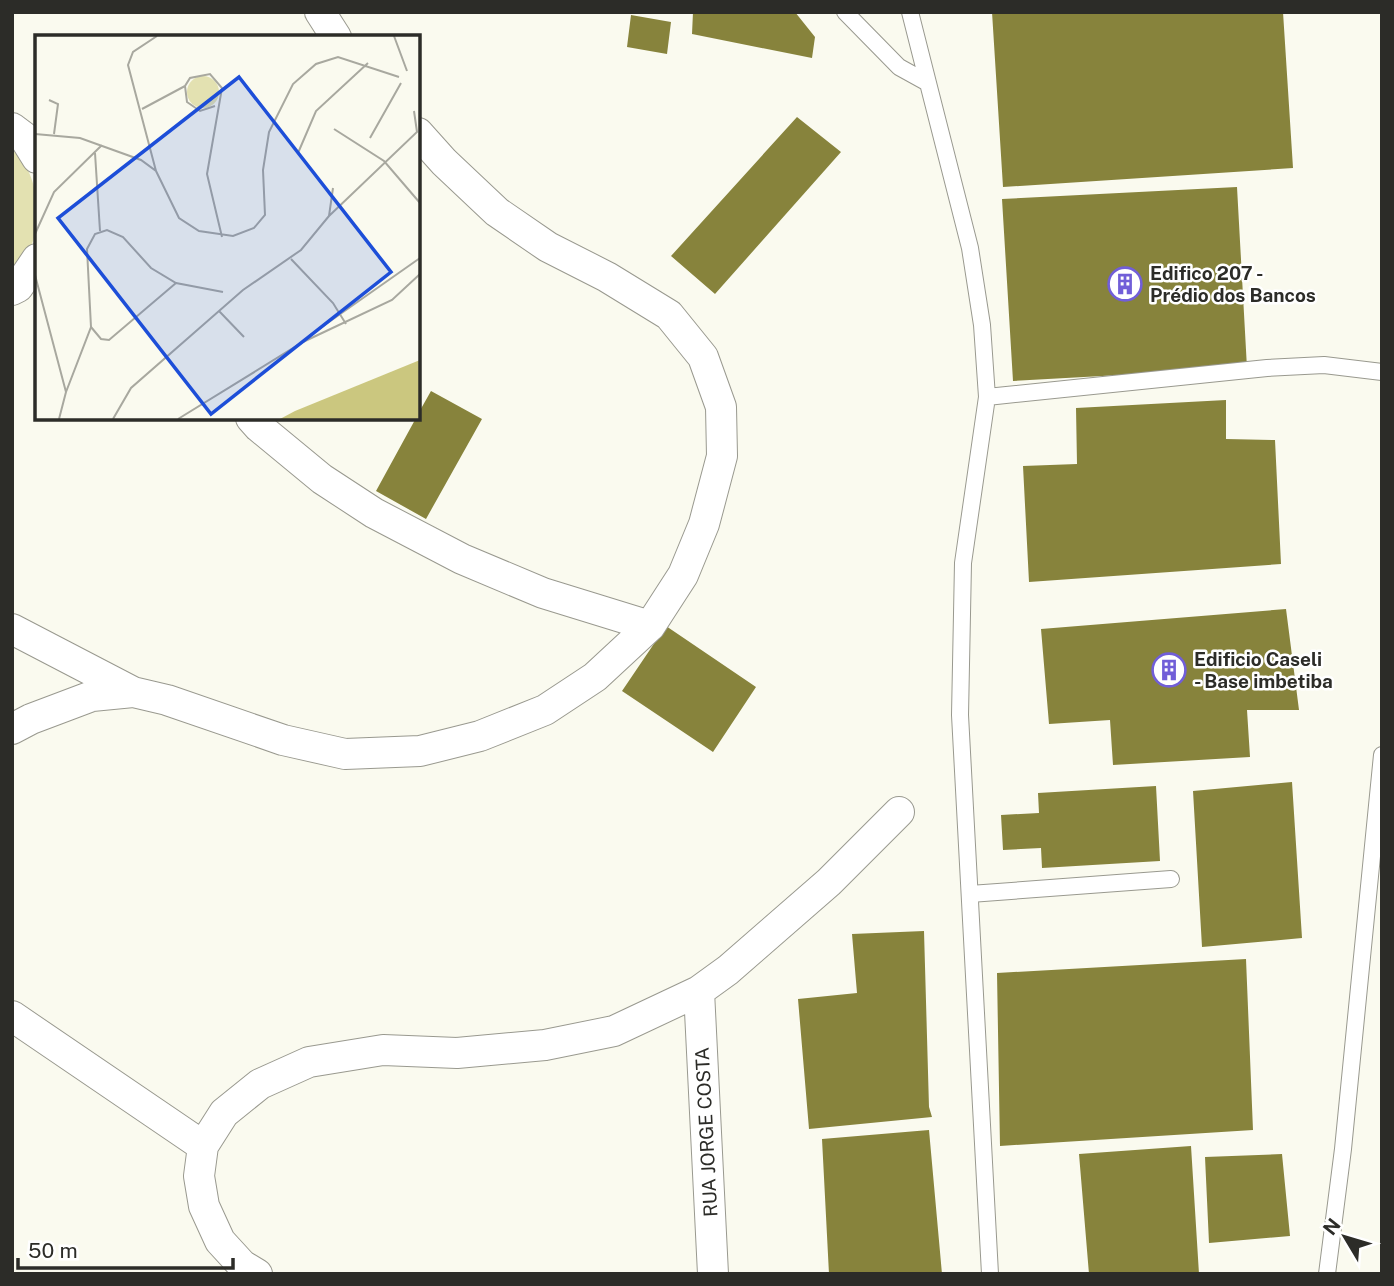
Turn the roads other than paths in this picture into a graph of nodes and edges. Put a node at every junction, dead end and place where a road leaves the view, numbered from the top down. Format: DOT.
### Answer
graph roads {
  1 [pos="320,12"];
  2 [pos="845,12"];
  3 [pos="909,12"];
  4 [pos="336,35"];
  5 [pos="928,83"];
  6 [pos="12,128"];
  7 [pos="420,135"];
  8 [pos="35,155"];
  9 [pos="35,262"];
  10 [pos="12,290"];
  11 [pos="1382,372"];
  12 [pos="987,397"];
  13 [pos="253,420"];
  14 [pos="650,626"];
  15 [pos="12,629"];
  16 [pos="134,692"];
  17 [pos="12,729"];
  18 [pos="1382,755"];
  19 [pos="899,812"];
  20 [pos="1171,878"];
  21 [pos="970,894"];
  22 [pos="699,991"];
  23 [pos="12,1016"];
  24 [pos="203,1146"];
  25 [pos="257,1274"];
  26 [pos="713,1274"];
  27 [pos="990,1274"];
  28 [pos="1327,1274"];
  1 -- 4 [label="street"];
  2 -- 5 [label="lane"];
  3 -- 5 [label="lane"];
  5 -- 12 [label="lane"];
  6 -- 8 [label="street"];
  7 -- 14 [label="street"];
  9 -- 10 [label="street"];
  11 -- 12 [label="lane"];
  12 -- 21 [label="lane"];
  13 -- 14 [label="street"];
  14 -- 16 [label="street"];
  15 -- 16 [label="street"];
  16 -- 17 [label="street"];
  18 -- 28 [label="lane"];
  19 -- 22 [label="street"];
  20 -- 21 [label="lane"];
  21 -- 27 [label="lane"];
  22 -- 24 [label="street"];
  22 -- 26 [label="street, RUA JORGE COSTA"];
  23 -- 24 [label="street"];
  24 -- 25 [label="street"];
}
